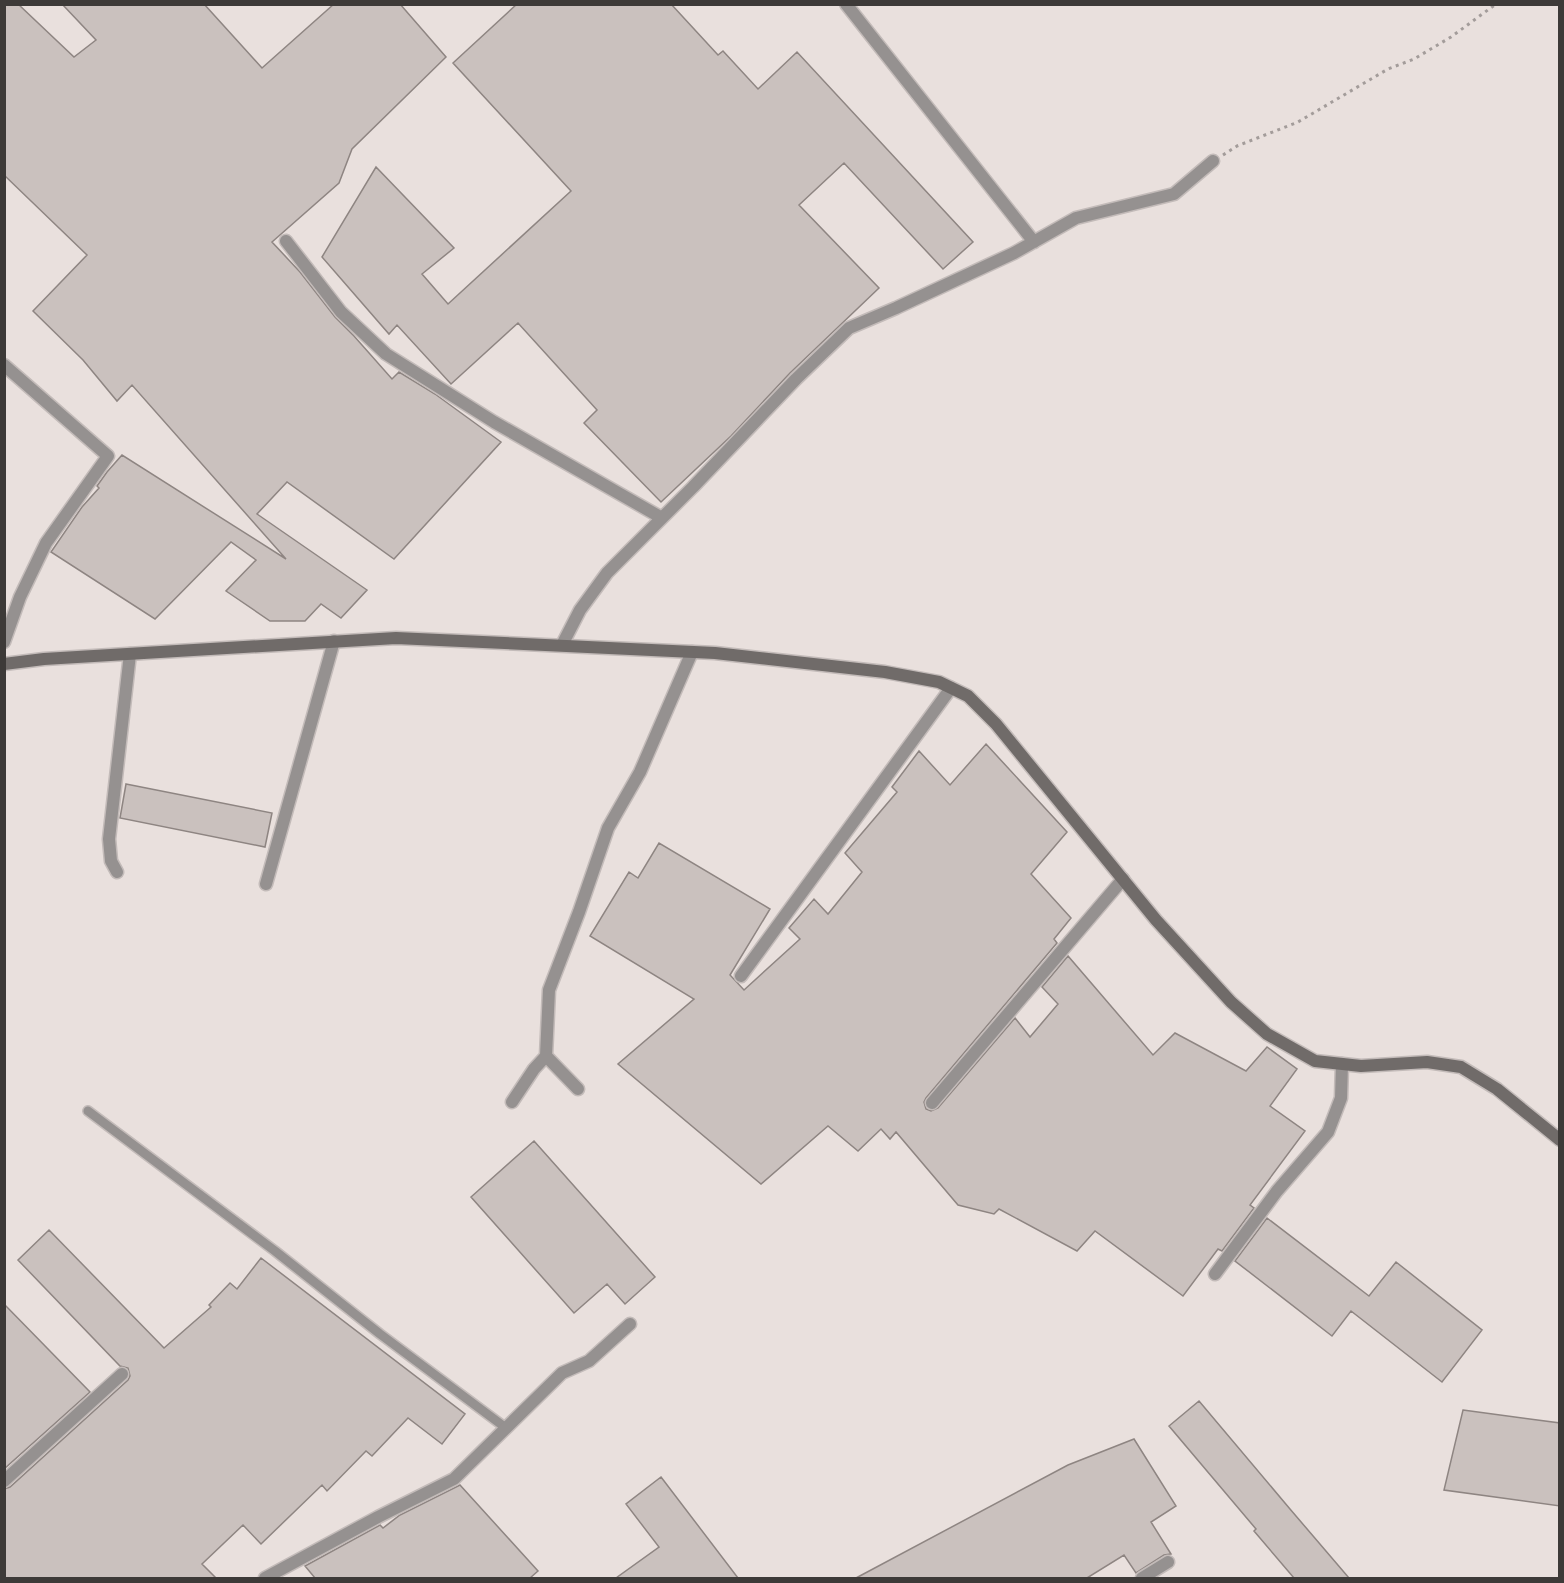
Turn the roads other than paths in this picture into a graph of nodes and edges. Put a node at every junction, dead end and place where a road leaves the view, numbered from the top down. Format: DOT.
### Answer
graph roads {
  1 [pos="846,4"];
  2 [pos="1214,161"];
  3 [pos="286,242"];
  4 [pos="1034,242"];
  5 [pos="4,365"];
  6 [pos="662,518"];
  7 [pos="334,641"];
  8 [pos="4,642"];
  9 [pos="562,645"];
  10 [pos="692,652"];
  11 [pos="130,654"];
  12 [pos="4,664"];
  13 [pos="951,688"];
  14 [pos="117,872"];
  15 [pos="1123,879"];
  16 [pos="266,884"];
  17 [pos="741,976"];
  18 [pos="546,1056"];
  19 [pos="1342,1064"];
  20 [pos="578,1089"];
  21 [pos="512,1102"];
  22 [pos="932,1103"];
  23 [pos="88,1111"];
  24 [pos="1560,1140"];
  25 [pos="1215,1274"];
  26 [pos="630,1324"];
  27 [pos="122,1374"];
  28 [pos="506,1428"];
  29 [pos="4,1481"];
  30 [pos="1168,1562"];
  31 [pos="264,1578"];
  32 [pos="1142,1578"];
  1 -- 4 [label="street"];
  2 -- 4 [label="street"];
  3 -- 6 [label="street"];
  4 -- 6 [label="street"];
  5 -- 8 [label="street"];
  6 -- 9 [label="street"];
  7 -- 9 [label="street"];
  7 -- 11 [label="street"];
  7 -- 16 [label="street"];
  9 -- 10 [label="street"];
  10 -- 13 [label="street"];
  10 -- 18 [label="street"];
  11 -- 12 [label="street"];
  11 -- 14 [label="street"];
  13 -- 15 [label="street"];
  13 -- 17 [label="street"];
  15 -- 19 [label="street"];
  15 -- 22 [label="street"];
  18 -- 20 [label="street"];
  18 -- 21 [label="street"];
  19 -- 24 [label="street"];
  19 -- 25 [label="street"];
  23 -- 28 [label="lane"];
  26 -- 28 [label="street"];
  27 -- 29 [label="street"];
  28 -- 31 [label="street"];
  30 -- 32 [label="street"];
}
